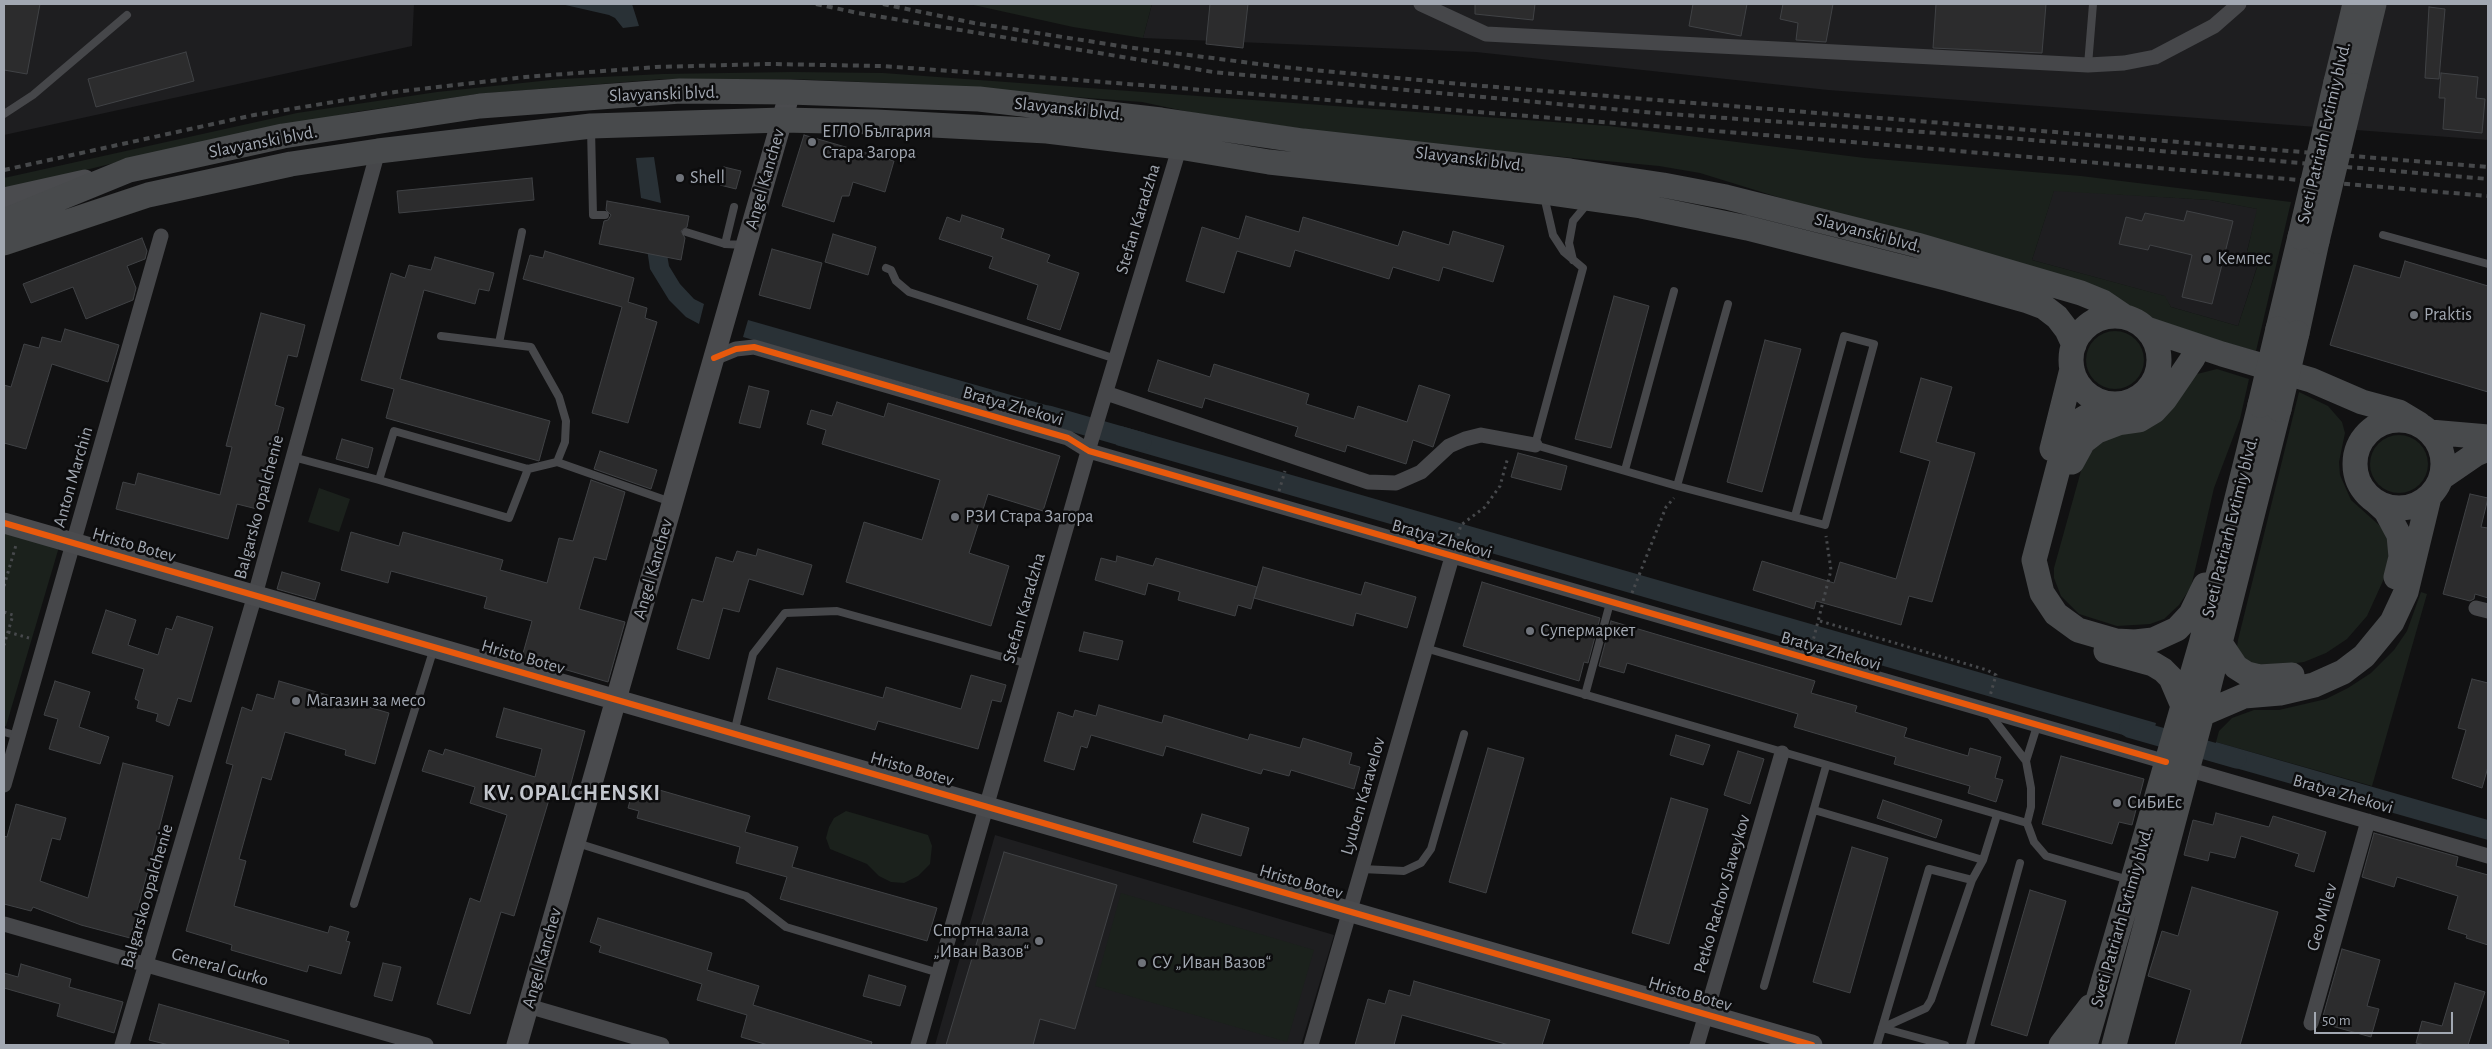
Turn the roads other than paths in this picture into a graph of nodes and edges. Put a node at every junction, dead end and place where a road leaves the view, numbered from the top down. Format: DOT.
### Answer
graph roads {
  1 [pos="1420,4"];
  2 [pos="2093,4"];
  3 [pos="2239,4"];
  4 [pos="2355,4"];
  5 [pos="2374,4"];
  6 [pos="127,15"];
  7 [pos="2088,65"];
  8 [pos="2345,84"];
  9 [pos="790,92"];
  10 [pos="4,114"];
  11 [pos="782,120"];
  12 [pos="1186,124"];
  13 [pos="591,126"];
  14 [pos="1179,147"];
  15 [pos="378,151"];
  16 [pos="129,170"];
  17 [pos="1543,192"];
  18 [pos="4,198"];
  19 [pos="1592,198"];
  20 [pos="734,207"];
  21 [pos="605,215"];
  22 [pos="4,221"];
  23 [pos="522,232"];
  24 [pos="686,232"];
  25 [pos="2383,235"];
  26 [pos="161,236"];
  27 [pos="4,243"];
  28 [pos="725,244"];
  29 [pos="746,245"];
  30 [pos="1573,260"];
  31 [pos="2488,264"];
  32 [pos="886,268"];
  33 [pos="1674,291"];
  34 [pos="1728,304"];
  35 [pos="2136,323"];
  36 [pos="441,336"];
  37 [pos="499,343"];
  38 [pos="2222,354"];
  39 [pos="2073,357"];
  40 [pos="714,358"];
  41 [pos="2193,358"];
  42 [pos="1116,359"];
  43 [pos="2152,385"];
  44 [pos="2327,387"];
  45 [pos="1106,393"];
  46 [pos="2120,404"];
  47 [pos="2269,407"];
  48 [pos="2424,428"];
  49 [pos="2488,437"];
  50 [pos="2362,439"];
  51 [pos="1535,445"];
  52 [pos="1090,446"];
  53 [pos="2488,448"];
  54 [pos="293,457"];
  55 [pos="557,462"];
  56 [pos="528,469"];
  57 [pos="1625,470"];
  58 [pos="379,480"];
  59 [pos="1680,487"];
  60 [pos="2435,488"];
  61 [pos="2375,501"];
  62 [pos="673,502"];
  63 [pos="1795,516"];
  64 [pos="13,525"];
  65 [pos="2228,535"];
  66 [pos="2039,538"];
  67 [pos="73,543"];
  68 [pos="1454,550"];
  69 [pos="255,595"];
  70 [pos="1610,603"];
  71 [pos="2220,643"];
  72 [pos="434,647"];
  73 [pos="1425,648"];
  74 [pos="1028,664"];
  75 [pos="1585,695"];
  76 [pos="616,699"];
  77 [pos="1989,704"];
  78 [pos="2191,716"];
  79 [pos="2037,726"];
  80 [pos="11,734"];
  81 [pos="734,734"];
  82 [pos="1464,734"];
  83 [pos="1782,753"];
  84 [pos="2179,757"];
  85 [pos="2026,761"];
  86 [pos="1826,766"];
  87 [pos="4,785"];
  88 [pos="987,807"];
  89 [pos="1814,810"];
  90 [pos="1997,815"];
  91 [pos="2368,821"];
  92 [pos="2027,822"];
  93 [pos="575,842"];
  94 [pos="2488,856"];
  95 [pos="1983,860"];
  96 [pos="2020,862"];
  97 [pos="1362,869"];
  98 [pos="1972,880"];
  99 [pos="2132,881"];
  100 [pos="354,904"];
  101 [pos="1350,912"];
  102 [pos="4,924"];
  103 [pos="146,965"];
  104 [pos="939,973"];
  105 [pos="1764,986"];
  106 [pos="2099,995"];
  107 [pos="528,1006"];
  108 [pos="1706,1015"];
  109 [pos="2312,1023"];
  110 [pos="1882,1028"];
  111 [pos="122,1045"];
  112 [pos="426,1045"];
  113 [pos="517,1045"];
  114 [pos="662,1045"];
  115 [pos="918,1045"];
  116 [pos="1311,1045"];
  117 [pos="1697,1045"];
  118 [pos="1812,1045"];
  119 [pos="1877,1045"];
  120 [pos="1944,1045"];
  121 [pos="1970,1045"];
  122 [pos="2061,1045"];
  123 [pos="2085,1045"];
  124 [pos="2114,1045"];
  1 -- 7 [label="street"];
  2 -- 7 [label="lane"];
  3 -- 7 [label="street"];
  4 -- 8 [label="main road, Sveti Patriarh Evtimiy blvd."];
  5 -- 8 [label="main road, Sveti Patriarh Evtimiy blvd."];
  6 -- 10 [label="lane"];
  8 -- 47 [label="main road, Sveti Patriarh Evtimiy blvd., bridge"];
  9 -- 11 [label="street, Angel Kanchev"];
  9 -- 12 [label="main road, Slavyanski blvd."];
  9 -- 16 [label="main road, Slavyanski blvd."];
  11 -- 13 [label="main road, Slavyanski blvd."];
  11 -- 14 [label="main road, Slavyanski blvd."];
  11 -- 29 [label="street, Angel Kanchev"];
  12 -- 14 [label="street, Stefan Karadzha"];
  12 -- 35 [label="main road, Slavyanski blvd."];
  13 -- 15 [label="main road, Slavyanski blvd."];
  13 -- 21 [label="lane"];
  14 -- 17 [label="main road, Slavyanski blvd."];
  14 -- 42 [label="street, Stefan Karadzha"];
  15 -- 27 [label="main road, Slavyanski blvd."];
  15 -- 54 [label="street, Balgarsko opalchenie"];
  16 -- 18 [label="street"];
  16 -- 22 [label="main road, Slavyanski blvd."];
  17 -- 19 [label="main road, Slavyanski blvd."];
  17 -- 30 [label="lane"];
  19 -- 30 [label="lane"];
  19 -- 39 [label="main road, Slavyanski blvd."];
  20 -- 28 [label="lane"];
  23 -- 37 [label="lane"];
  24 -- 28 [label="lane"];
  25 -- 31 [label="lane"];
  26 -- 67 [label="street, Anton Marchin"];
  28 -- 29 [label="lane"];
  29 -- 40 [label="street, Angel Kanchev"];
  30 -- 51 [label="lane"];
  32 -- 42 [label="lane"];
  33 -- 57 [label="lane"];
  34 -- 59 [label="lane"];
  35 -- 38 [label="main road, Slavyanski blvd."];
  35 -- 39 [label="main road"];
  35 -- 43 [label="main road"];
  36 -- 37 [label="lane"];
  37 -- 55 [label="lane"];
  38 -- 41 [label="main road, Slavyanski blvd."];
  38 -- 44 [label="main road, Slavyanski blvd."];
  39 -- 46 [label="main road"];
  39 -- 78 [label="main road"];
  40 -- 52 [label="street, Bratya Zhekovi"];
  40 -- 62 [label="street, Angel Kanchev"];
  41 -- 43 [label="main road, Slavyanski blvd."];
  41 -- 66 [label="main road"];
  42 -- 45 [label="street, Stefan Karadzha"];
  43 -- 46 [label="main road"];
  44 -- 48 [label="main road, Slavyanski blvd."];
  44 -- 50 [label="main road, Slavyanski blvd."];
  45 -- 51 [label="street"];
  45 -- 52 [label="street, Stefan Karadzha"];
  46 -- 66 [label="main road"];
  47 -- 65 [label="main road, Sveti Patriarh Evtimiy blvd."];
  47 -- 71 [label="main road, Sveti Patriarh Evtimiy blvd."];
  48 -- 49 [label="main road, Slavyanski blvd."];
  48 -- 50 [label="main road"];
  48 -- 60 [label="main road"];
  50 -- 61 [label="main road"];
  51 -- 57 [label="lane"];
  52 -- 68 [label="street, Bratya Zhekovi"];
  52 -- 74 [label="street, Stefan Karadzha"];
  53 -- 60 [label="main road"];
  54 -- 58 [label="lane"];
  54 -- 69 [label="street, Balgarsko opalchenie"];
  55 -- 56 [label="lane"];
  55 -- 62 [label="lane"];
  56 -- 58 [label="lane"];
  56 -- 58 [label="lane"];
  57 -- 59 [label="lane"];
  59 -- 63 [label="lane"];
  60 -- 61 [label="main road"];
  60 -- 78 [label="main road"];
  61 -- 71 [label="main road"];
  62 -- 76 [label="street, Angel Kanchev"];
  63 -- 63 [label="lane"];
  64 -- 67 [label="street, Hristo Botev"];
  65 -- 66 [label="main road"];
  65 -- 78 [label="main road, Sveti Patriarh Evtimiy blvd."];
  67 -- 69 [label="street, Hristo Botev"];
  67 -- 80 [label="street, Anton Marchin"];
  68 -- 70 [label="street, Bratya Zhekovi"];
  68 -- 73 [label="street, Lyuben Karavelov"];
  69 -- 72 [label="street, Hristo Botev"];
  69 -- 103 [label="street, Balgarsko opalchenie"];
  70 -- 75 [label="lane"];
  70 -- 77 [label="street, Bratya Zhekovi"];
  71 -- 78 [label="main road, Sveti Patriarh Evtimiy blvd."];
  72 -- 76 [label="street, Hristo Botev"];
  72 -- 100 [label="lane"];
  73 -- 75 [label="lane"];
  73 -- 97 [label="street, Lyuben Karavelov"];
  74 -- 81 [label="lane"];
  74 -- 88 [label="street, Stefan Karadzha"];
  75 -- 83 [label="lane"];
  76 -- 81 [label="street, Hristo Botev"];
  76 -- 93 [label="street, Angel Kanchev"];
  77 -- 79 [label="street, Bratya Zhekovi"];
  77 -- 85 [label="lane"];
  78 -- 84 [label="main road, Sveti Patriarh Evtimiy blvd."];
  79 -- 84 [label="street, Bratya Zhekovi"];
  79 -- 85 [label="lane"];
  80 -- 87 [label="street, Anton Marchin"];
  81 -- 88 [label="street, Hristo Botev"];
  82 -- 97 [label="lane"];
  83 -- 86 [label="lane"];
  83 -- 108 [label="street, Petko Rachov Slaveykov"];
  84 -- 91 [label="street, Bratya Zhekovi"];
  84 -- 99 [label="main road, Sveti Patriarh Evtimiy blvd."];
  84 -- 124 [label="main road, Sveti Patriarh Evtimiy blvd."];
  85 -- 92 [label="lane"];
  86 -- 89 [label="lane"];
  86 -- 90 [label="lane"];
  88 -- 101 [label="street, Hristo Botev"];
  88 -- 104 [label="street, Stefan Karadzha"];
  89 -- 95 [label="lane"];
  89 -- 105 [label="lane"];
  90 -- 92 [label="lane"];
  90 -- 95 [label="lane"];
  91 -- 94 [label="street, Bratya Zhekovi"];
  91 -- 109 [label="street, Geo Milev"];
  92 -- 99 [label="lane"];
  93 -- 104 [label="lane"];
  93 -- 107 [label="street, Angel Kanchev"];
  95 -- 98 [label="lane"];
  96 -- 121 [label="lane"];
  97 -- 101 [label="street, Lyuben Karavelov"];
  98 -- 110 [label="lane"];
  98 -- 110 [label="lane"];
  99 -- 106 [label="main road, Sveti Patriarh Evtimiy blvd."];
  101 -- 108 [label="street, Hristo Botev"];
  101 -- 116 [label="street, Lyuben Karavelov"];
  102 -- 103 [label="street, General Gurko"];
  103 -- 111 [label="street, Balgarsko opalchenie"];
  103 -- 112 [label="street, General Gurko"];
  104 -- 115 [label="street, Stefan Karadzha"];
  106 -- 122 [label="main road"];
  106 -- 123 [label="main road, Sveti Patriarh Evtimiy blvd."];
  107 -- 113 [label="street, Angel Kanchev"];
  107 -- 114 [label="street"];
  108 -- 117 [label="street, Petko Rachov Slaveykov"];
  108 -- 118 [label="street, Hristo Botev"];
  110 -- 119 [label="lane"];
  110 -- 120 [label="lane"];
}
